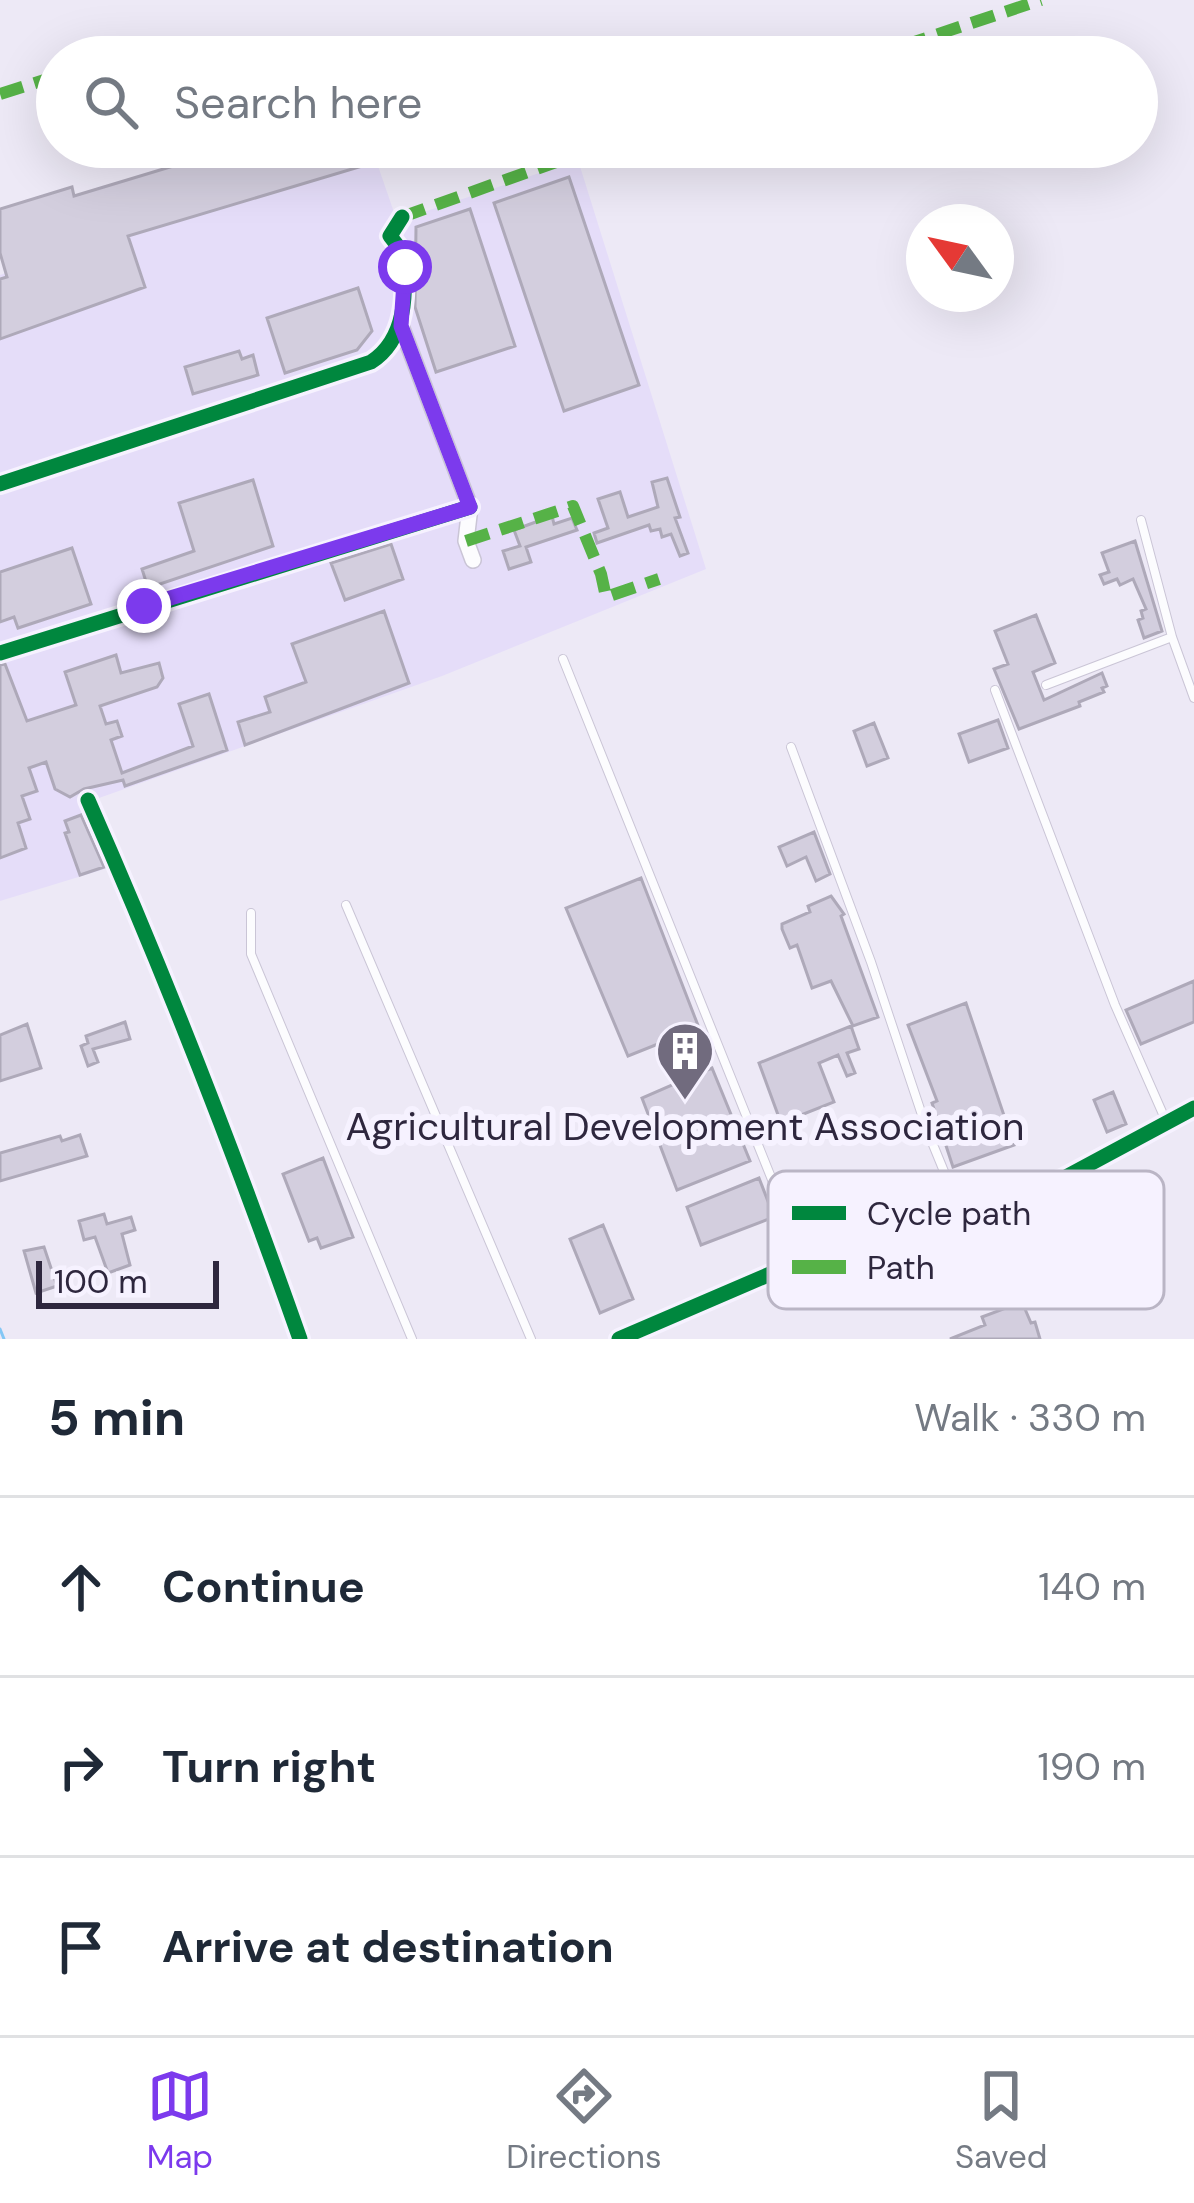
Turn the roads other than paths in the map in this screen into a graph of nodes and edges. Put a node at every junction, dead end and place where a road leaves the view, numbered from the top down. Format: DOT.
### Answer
graph roads {
  1 [pos="402,217"];
  2 [pos="401,326"];
  3 [pos="0,484"];
  4 [pos="470,507"];
  5 [pos="1141,520"];
  6 [pos="473,560"];
  7 [pos="1172,637"];
  8 [pos="0,653"];
  9 [pos="563,659"];
  10 [pos="1046,685"];
  11 [pos="994,691"];
  12 [pos="1194,698"];
  13 [pos="791,747"];
  14 [pos="88,800"];
  15 [pos="346,905"];
  16 [pos="250,913"];
  17 [pos="1194,1108"];
  18 [pos="1167,1122"];
  19 [pos="768,1171"];
  20 [pos="944,1171"];
  21 [pos="1078,1171"];
  22 [pos="768,1273"];
  23 [pos="300,1339"];
  24 [pos="412,1339"];
  25 [pos="531,1339"];
  26 [pos="619,1339"];
  1 -- 2 [label="street"];
  2 -- 3 [label="street"];
  2 -- 4 [label="street"];
  4 -- 6 [label="street"];
  4 -- 8 [label="street"];
  5 -- 7 [label="lane"];
  7 -- 10 [label="lane"];
  7 -- 12 [label="lane"];
  9 -- 19 [label="lane"];
  11 -- 18 [label="lane"];
  13 -- 20 [label="lane"];
  14 -- 23 [label="street"];
  15 -- 25 [label="lane"];
  16 -- 24 [label="lane"];
  17 -- 18 [label="street"];
  18 -- 21 [label="street"];
  22 -- 26 [label="street"];
}
